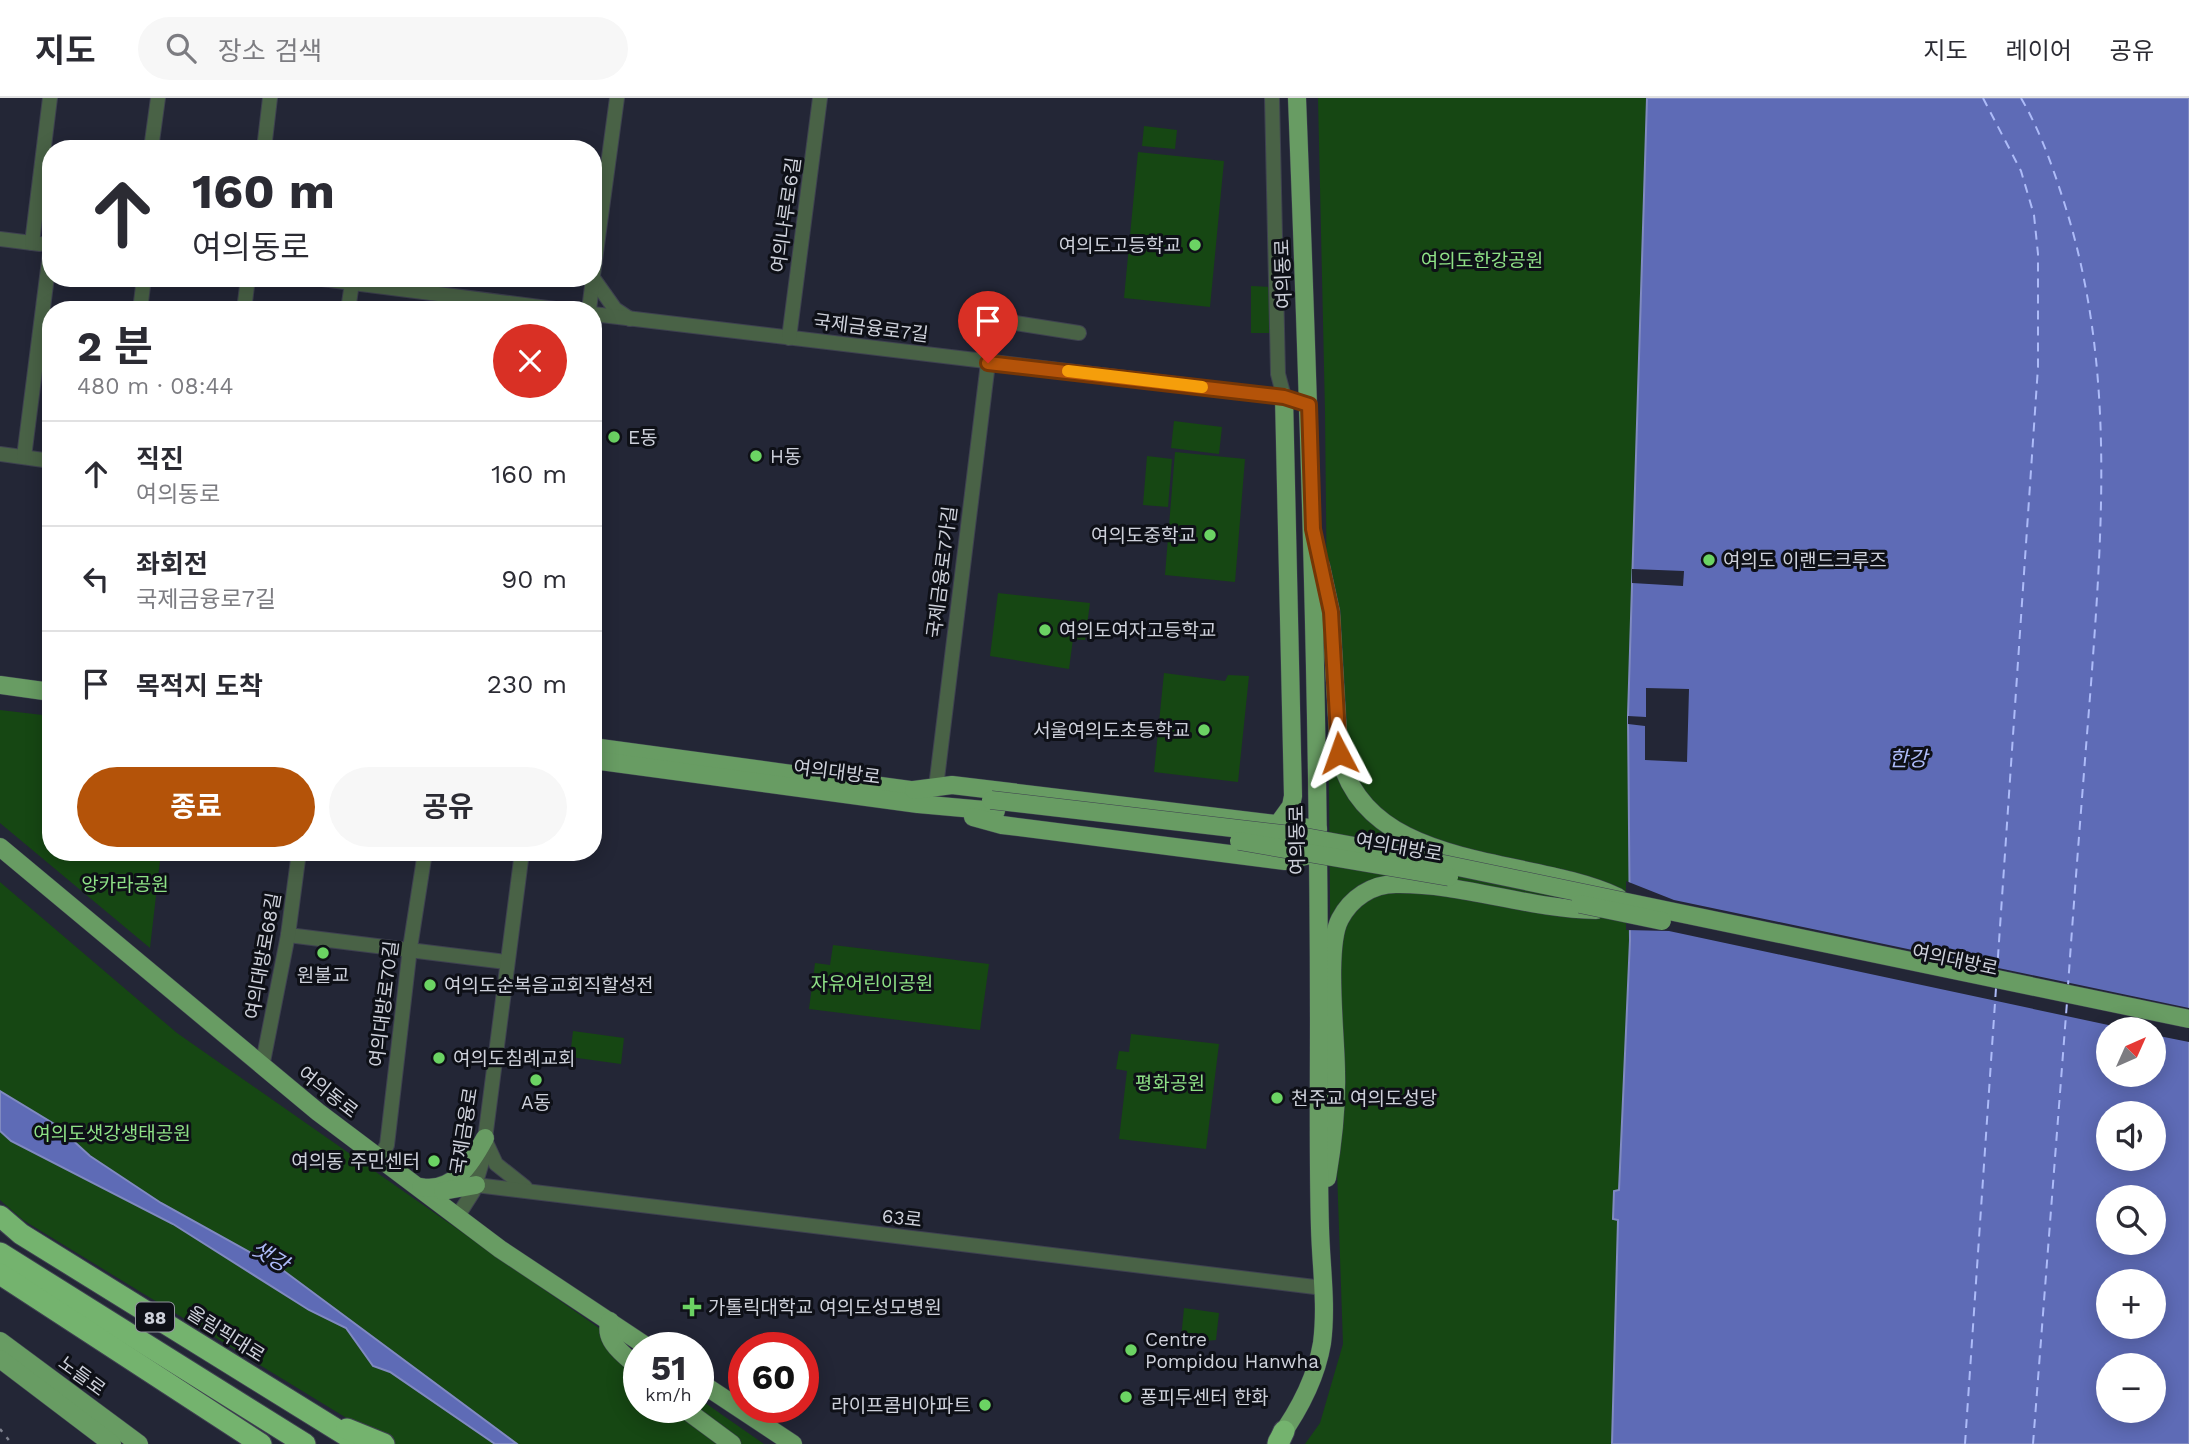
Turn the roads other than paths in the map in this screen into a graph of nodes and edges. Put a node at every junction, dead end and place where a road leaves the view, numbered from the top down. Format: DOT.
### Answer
graph roads {
  1 [pos="50,98"];
  2 [pos="158,98"];
  3 [pos="270,98"];
  4 [pos="617,98"];
  5 [pos="820,98"];
  6 [pos="1272,98"];
  7 [pos="1297,98"];
  8 [pos="45,140"];
  9 [pos="152,140"];
  10 [pos="265,140"];
  11 [pos="42,162"];
  12 [pos="602,210"];
  13 [pos="0,239"];
  14 [pos="32,243"];
  15 [pos="42,244"];
  16 [pos="371,287"];
  17 [pos="600,287"];
  18 [pos="438,301"];
  19 [pos="602,315"];
  20 [pos="42,316"];
  21 [pos="631,320"];
  22 [pos="1015,323"];
  23 [pos="1079,333"];
  24 [pos="789,338"];
  25 [pos="988,363"];
  26 [pos="1284,397"];
  27 [pos="1309,405"];
  28 [pos="0,454"];
  29 [pos="24,457"];
  30 [pos="42,460"];
  31 [pos="1313,529"];
  32 [pos="0,685"];
  33 [pos="42,691"];
  34 [pos="602,748"];
  35 [pos="602,762"];
  36 [pos="936,787"];
  37 [pos="915,790"];
  38 [pos="929,804"];
  39 [pos="993,806"];
  40 [pos="1278,824"];
  41 [pos="1318,830"];
  42 [pos="0,847"];
  43 [pos="1318,853"];
  44 [pos="298,861"];
  45 [pos="424,861"];
  46 [pos="521,861"];
  47 [pos="1285,861"];
  48 [pos="1319,881"];
  49 [pos="1618,906"];
  50 [pos="288,935"];
  51 [pos="410,948"];
  52 [pos="506,962"];
  53 [pos="2189,1019"];
  54 [pos="2189,1030"];
  55 [pos="262,1067"];
  56 [pos="485,1138"];
  57 [pos="379,1158"];
  58 [pos="415,1184"];
  59 [pos="476,1185"];
  60 [pos="532,1191"];
  61 [pos="0,1216"];
  62 [pos="457,1217"];
  63 [pos="1320,1237"];
  64 [pos="0,1253"];
  65 [pos="0,1274"];
  66 [pos="1323,1288"];
  67 [pos="610,1321"];
  68 [pos="626,1332"];
  69 [pos="0,1341"];
  70 [pos="623,1353"];
  71 [pos="0,1359"];
  72 [pos="714,1392"];
  73 [pos="313,1414"];
  74 [pos="704,1423"];
  75 [pos="1279,1440"];
  76 [pos="112,1444"];
  77 [pos="139,1444"];
  78 [pos="261,1444"];
  79 [pos="305,1444"];
  80 [pos="360,1444"];
  81 [pos="384,1444"];
  82 [pos="732,1444"];
  83 [pos="793,1444"];
  1 -- 8 [label="street"];
  2 -- 9 [label="street"];
  3 -- 10 [label="street"];
  4 -- 12 [label="street"];
  5 -- 24 [label="street, 여의나루로6길"];
  6 -- 26 [label="street"];
  7 -- 27 [label="main road, 여의동로"];
  11 -- 14 [label="street"];
  13 -- 14 [label="street"];
  14 -- 15 [label="street"];
  16 -- 18 [label="street"];
  17 -- 21 [label="street"];
  19 -- 21 [label="street, 국제금융로7길"];
  20 -- 29 [label="street"];
  21 -- 24 [label="street, 국제금융로7길"];
  22 -- 23 [label="street"];
  24 -- 25 [label="street, 국제금융로7길"];
  25 -- 26 [label="street, 국제금융로7길"];
  25 -- 36 [label="street, 국제금융로7가길"];
  26 -- 27 [label="street, 국제금융로7길"];
  26 -- 40 [label="main road"];
  27 -- 31 [label="main road, 여의동로"];
  28 -- 29 [label="street"];
  29 -- 30 [label="street"];
  31 -- 41 [label="main road, 여의동로"];
  31 -- 49 [label="main road"];
  32 -- 33 [label="main road"];
  34 -- 37 [label="main road, 여의대방로"];
  35 -- 38 [label="main road, 여의대방로"];
  36 -- 37 [label="main road"];
  36 -- 40 [label="main road"];
  37 -- 39 [label="main road, 여의대방로"];
  38 -- 39 [label="main road, 여의대방로"];
  38 -- 47 [label="main road"];
  39 -- 49 [label="main road, 여의대방로, bridge"];
  40 -- 41 [label="main road"];
  41 -- 43 [label="main road, 여의동로"];
  42 -- 55 [label="main road, 여의동로"];
  43 -- 47 [label="main road"];
  43 -- 48 [label="main road, 여의동로"];
  44 -- 50 [label="street, 여의대방로68길"];
  45 -- 51 [label="street, 여의대방로70길"];
  46 -- 52 [label="street, 국제금융로"];
  47 -- 48 [label="main road"];
  48 -- 63 [label="main road, 여의동로"];
  49 -- 53 [label="main road, bridge"];
  49 -- 54 [label="main road, 여의대방로, bridge"];
  49 -- 63 [label="main road, bridge"];
  50 -- 51 [label="street"];
  50 -- 55 [label="street, 여의대방로68길"];
  51 -- 52 [label="street"];
  51 -- 57 [label="street, 여의대방로70길"];
  52 -- 56 [label="street, 국제금융로"];
  55 -- 57 [label="main road, 여의동로"];
  56 -- 58 [label="main road"];
  56 -- 59 [label="street, 국제금융로"];
  56 -- 60 [label="street"];
  57 -- 58 [label="main road, 여의동로"];
  58 -- 59 [label="main road"];
  58 -- 62 [label="main road, 여의동로"];
  59 -- 60 [label="street, 63로"];
  59 -- 62 [label="street, 국제금융로"];
  60 -- 66 [label="street, 63로"];
  61 -- 73 [label="highway, 올림픽대로 / 88"];
  62 -- 67 [label="main road, 여의동로"];
  63 -- 66 [label="main road, 여의동로"];
  64 -- 79 [label="highway, 88"];
  65 -- 78 [label="highway"];
  66 -- 75 [label="main road, 여의동로"];
  67 -- 68 [label="main road, 여의동로"];
  67 -- 70 [label="main road"];
  69 -- 77 [label="main road, 노들로"];
  71 -- 76 [label="main road, 노들로"];
  72 -- 83 [label="main road"];
  73 -- 80 [label="highway, 올림픽대로 / 88"];
  73 -- 81 [label="highway"];
  74 -- 82 [label="main road"];
}
